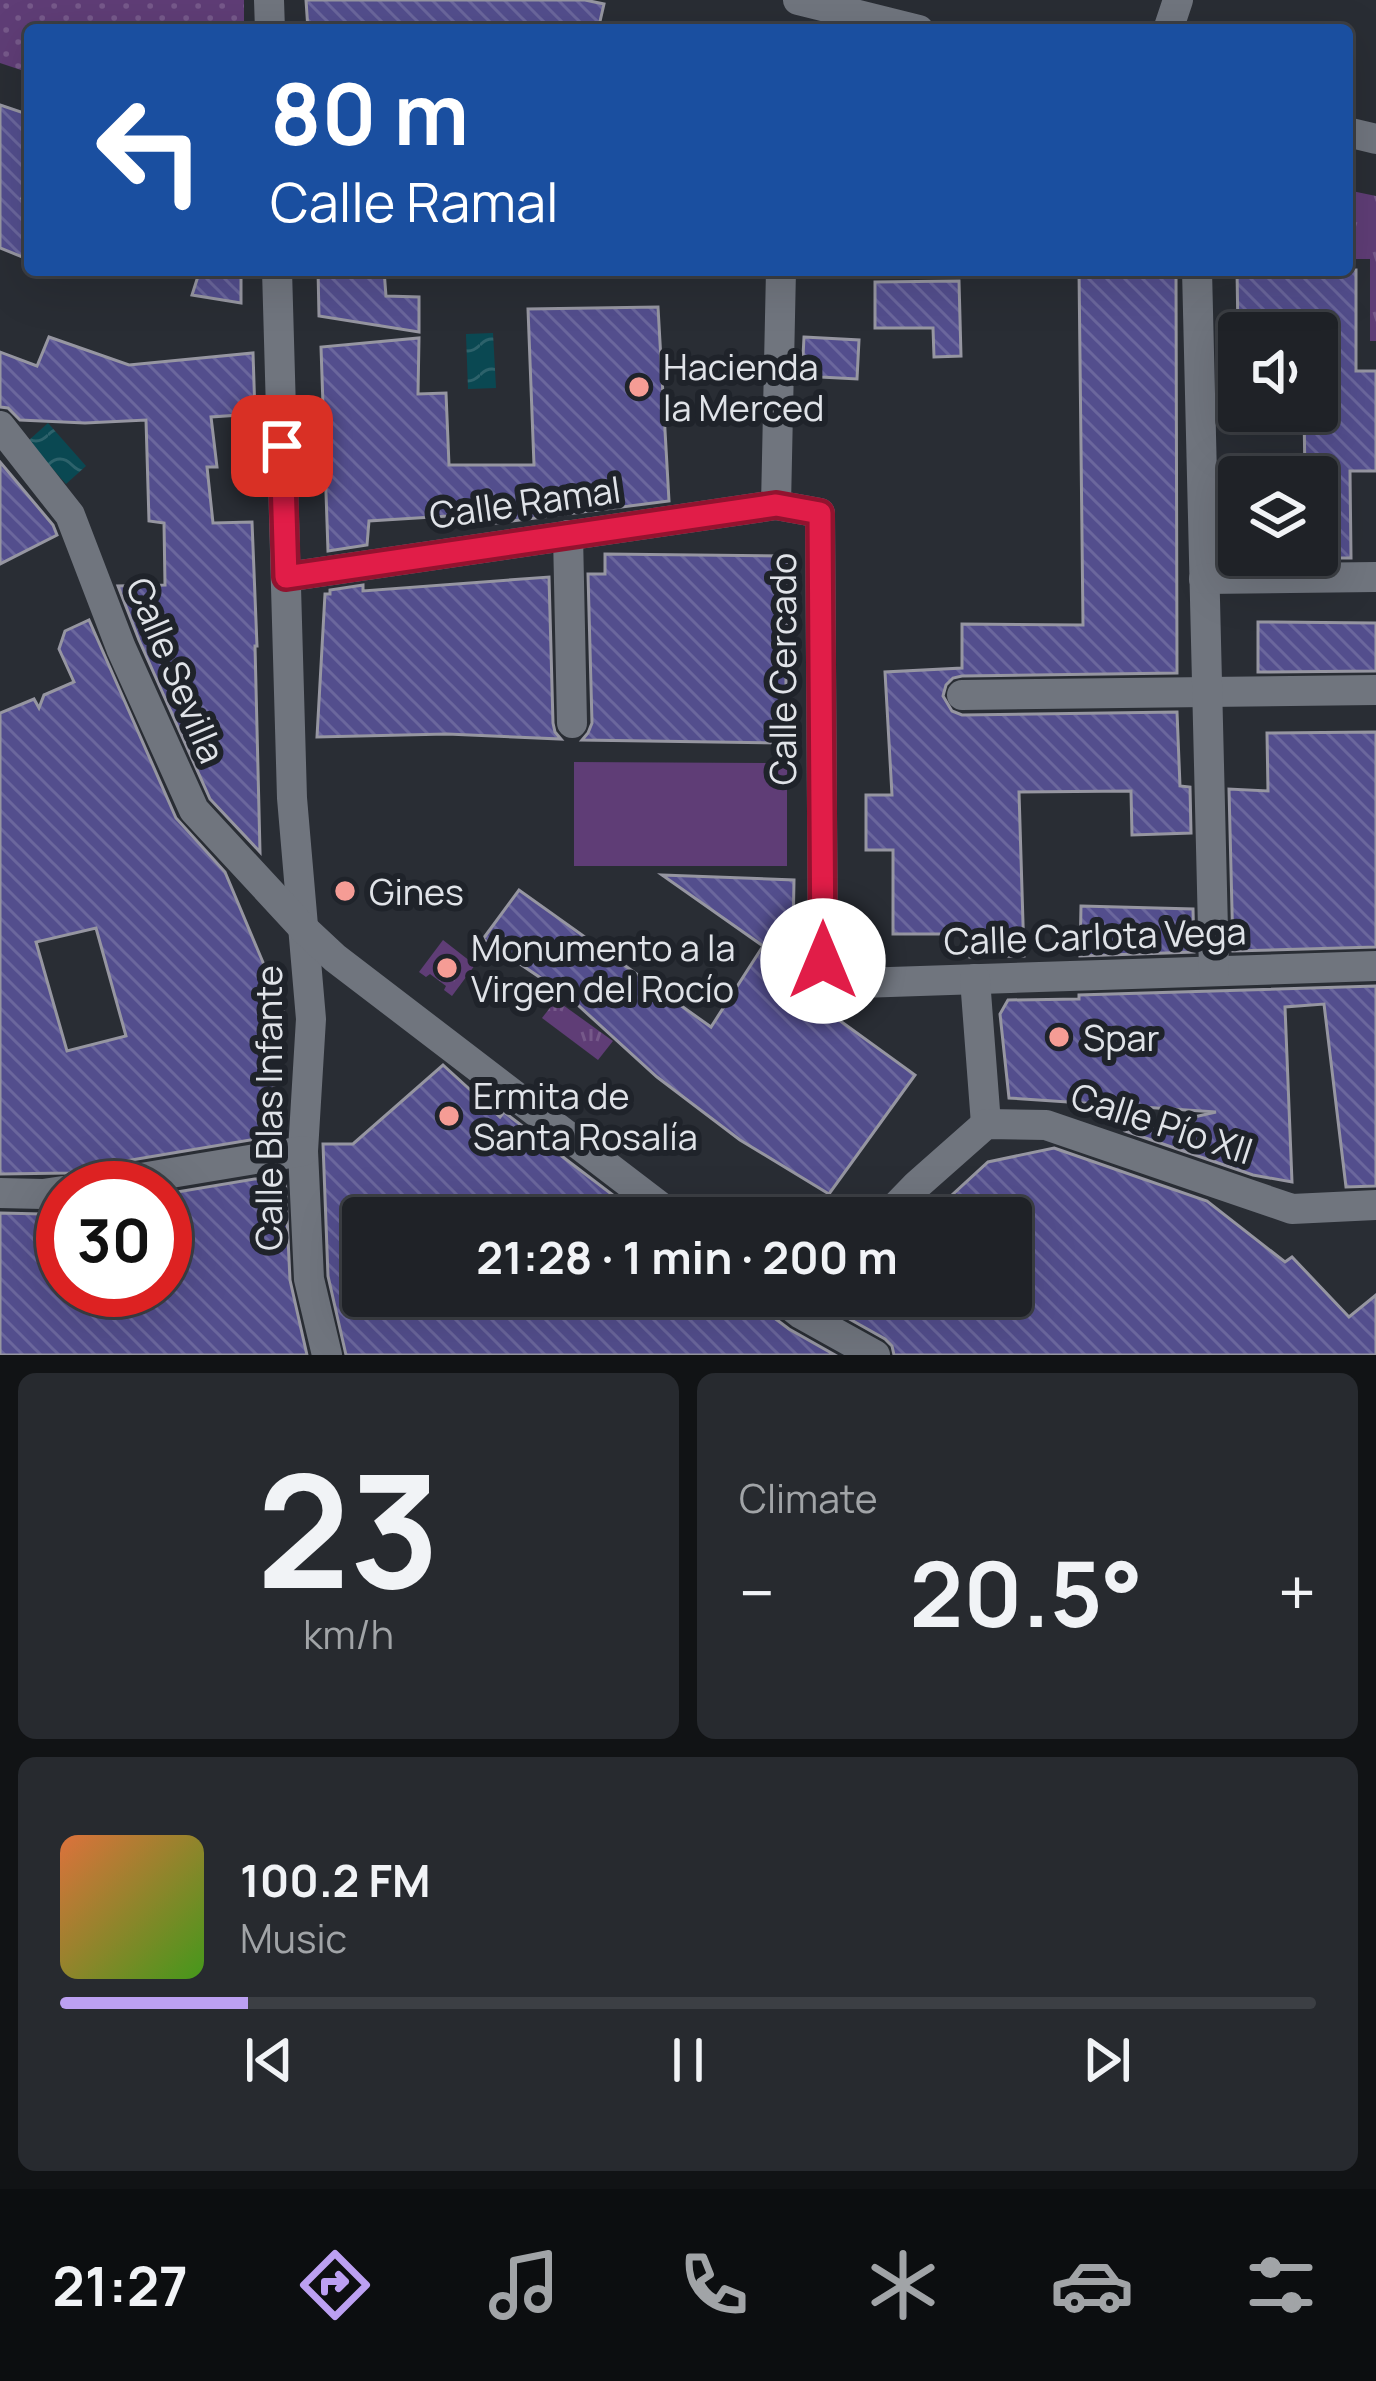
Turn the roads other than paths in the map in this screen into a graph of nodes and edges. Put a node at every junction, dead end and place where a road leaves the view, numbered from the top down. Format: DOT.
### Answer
graph roads {
  1 [pos="798,0"];
  2 [pos="895,24"];
  3 [pos="277,276"];
  4 [pos="781,276"];
  5 [pos="1197,276"];
  6 [pos="0,426"];
  7 [pos="776,505"];
  8 [pos="568,535"];
  9 [pos="286,577"];
  10 [pos="1376,577"];
  11 [pos="1204,579"];
  12 [pos="1376,690"];
  13 [pos="1207,692"];
  14 [pos="962,695"];
  15 [pos="572,724"];
  16 [pos="304,930"];
  17 [pos="823,961"];
  18 [pos="1376,966"];
  19 [pos="1214,971"];
  20 [pos="975,979"];
  21 [pos="986,1124"];
  22 [pos="303,1150"];
  23 [pos="192,1169"];
  24 [pos="0,1192"];
  25 [pos="36,1194"];
  26 [pos="647,1197"];
  27 [pos="905,1197"];
  28 [pos="1376,1205"];
  29 [pos="820,1317"];
  30 [pos="327,1355"];
  31 [pos="875,1355"];
  1 -- 2 [label="street"];
  3 -- 9 [label="street, Calle Blas Infante"];
  4 -- 7 [label="street, Calle Cercado"];
  5 -- 11 [label="street"];
  6 -- 16 [label="street, Calle Sevilla"];
  7 -- 8 [label="street, Calle Ramal"];
  7 -- 17 [label="street, Calle Cercado"];
  8 -- 9 [label="street, Calle Ramal"];
  8 -- 15 [label="street"];
  9 -- 16 [label="street, Calle Blas Infante"];
  10 -- 11 [label="street"];
  11 -- 13 [label="street"];
  12 -- 13 [label="street"];
  13 -- 14 [label="street"];
  13 -- 19 [label="street"];
  16 -- 22 [label="street, Calle Blas Infante"];
  16 -- 26 [label="street, Calle Sevilla"];
  17 -- 20 [label="street, Calle Carlota Vega"];
  18 -- 19 [label="street, Calle Carlota Vega"];
  19 -- 20 [label="street, Calle Carlota Vega"];
  20 -- 21 [label="street"];
  21 -- 27 [label="street"];
  21 -- 28 [label="street, Calle Pío XII"];
  22 -- 23 [label="street"];
  22 -- 30 [label="street, Calle Blas Infante"];
  24 -- 25 [label="street"];
  29 -- 31 [label="street"];
}
